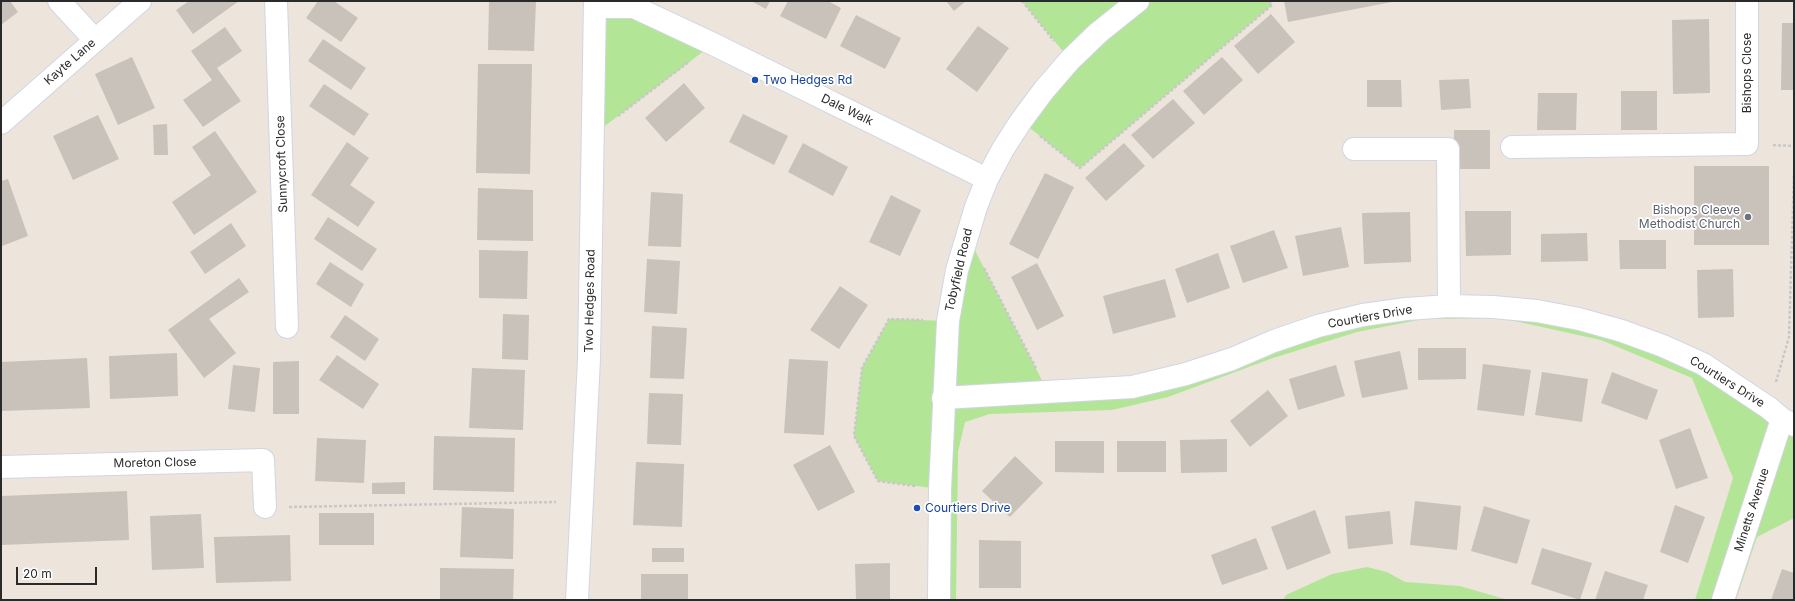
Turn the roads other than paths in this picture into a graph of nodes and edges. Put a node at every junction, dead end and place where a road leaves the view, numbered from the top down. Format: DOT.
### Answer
graph roads {
  1 [pos="59,1"];
  2 [pos="140,1"];
  3 [pos="276,1"];
  4 [pos="1138,1"];
  5 [pos="1747,1"];
  6 [pos="595,4"];
  7 [pos="94,40"];
  8 [pos="1,123"];
  9 [pos="1512,147"];
  10 [pos="1354,149"];
  11 [pos="987,179"];
  12 [pos="1449,306"];
  13 [pos="287,327"];
  14 [pos="943,398"];
  15 [pos="1782,417"];
  16 [pos="1,467"];
  17 [pos="265,507"];
  18 [pos="577,600"];
  19 [pos="939,600"];
  20 [pos="1723,600"];
  1 -- 7 [label="street"];
  2 -- 7 [label="street, Kayte Lane"];
  3 -- 13 [label="street, Sunnycroft Close"];
  4 -- 11 [label="street, Tobyfield Road"];
  5 -- 9 [label="street, Bishops Close"];
  6 -- 11 [label="street, Dale Walk"];
  6 -- 18 [label="street, Two Hedges Road"];
  7 -- 8 [label="street, Kayte Lane"];
  10 -- 12 [label="street"];
  11 -- 14 [label="street, Tobyfield Road"];
  12 -- 14 [label="street, Courtiers Drive"];
  12 -- 15 [label="street, Courtiers Drive"];
  14 -- 19 [label="street, Tobyfield Road"];
  15 -- 20 [label="street, Minetts Avenue"];
  16 -- 17 [label="street, Moreton Close"];
}
